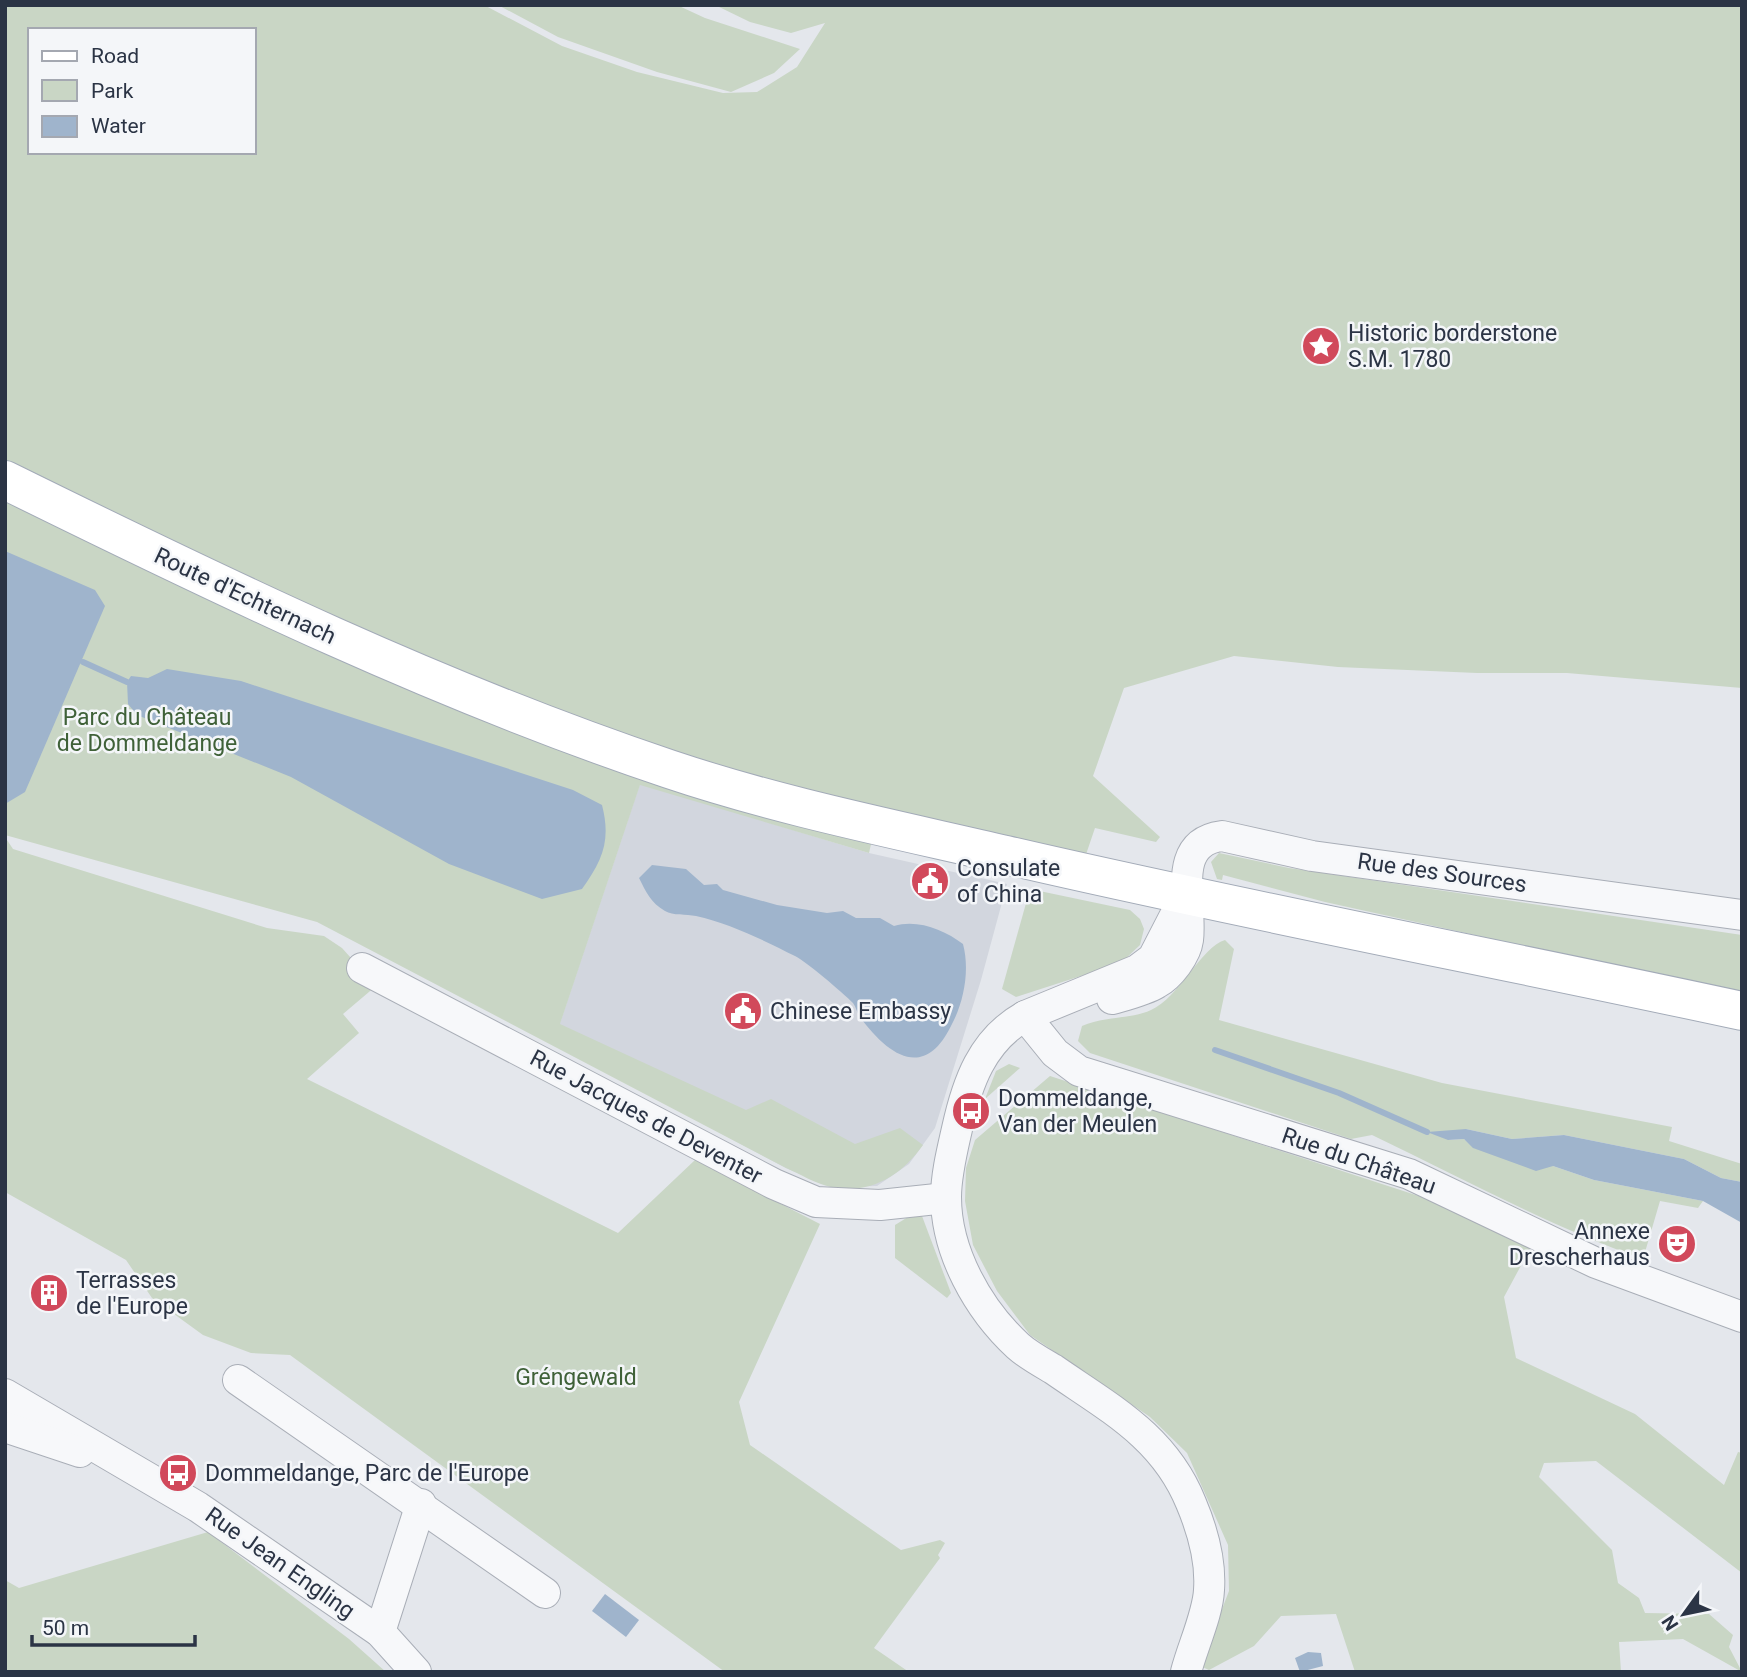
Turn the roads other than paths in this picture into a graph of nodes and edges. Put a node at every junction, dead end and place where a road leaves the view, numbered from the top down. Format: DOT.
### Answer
graph roads {
  1 [pos="5,480"];
  2 [pos="1185,896"];
  3 [pos="1742,915"];
  4 [pos="362,968"];
  5 [pos="1742,1011"];
  6 [pos="1025,1016"];
  7 [pos="946,1198"];
  8 [pos="1742,1317"];
  9 [pos="238,1380"];
  10 [pos="5,1394"];
  11 [pos="5,1427"];
  12 [pos="133,1469"];
  13 [pos="421,1504"];
  14 [pos="545,1592"];
  15 [pos="380,1632"];
  16 [pos="416,1672"];
  17 [pos="1186,1672"];
  1 -- 2 [label="main road, Route d'Echternach"];
  2 -- 3 [label="street, Rue des Sources"];
  2 -- 5 [label="main road, Route d'Echternach"];
  2 -- 6 [label="street, Rue des Sources"];
  4 -- 7 [label="street, Rue Jacques de Deventer"];
  6 -- 7 [label="street, Rue des Sources"];
  6 -- 8 [label="street, Rue du Château"];
  7 -- 17 [label="street, Rue des Sources"];
  9 -- 13 [label="street"];
  10 -- 12 [label="street, Rue Jean Engling"];
  11 -- 12 [label="street, Rue Jean Engling"];
  12 -- 15 [label="street, Rue Jean Engling"];
  13 -- 14 [label="street"];
  13 -- 15 [label="street"];
  15 -- 16 [label="street, Rue Jean Engling"];
}
